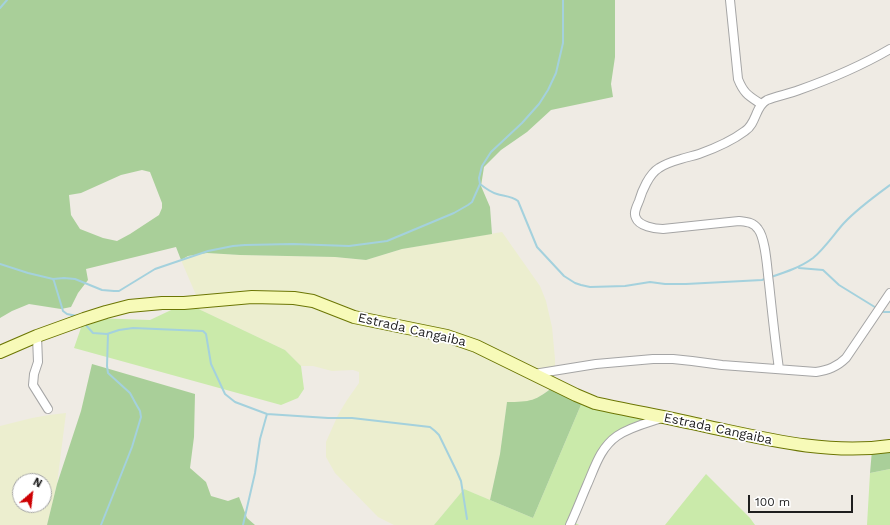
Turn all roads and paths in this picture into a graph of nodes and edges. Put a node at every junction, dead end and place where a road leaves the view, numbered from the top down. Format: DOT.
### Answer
graph roads {
  1 [pos="730,0"];
  2 [pos="890,49"];
  3 [pos="761,104"];
  4 [pos="890,293"];
  5 [pos="37,336"];
  6 [pos="0,352"];
  7 [pos="779,369"];
  8 [pos="534,374"];
  9 [pos="48,409"];
  10 [pos="665,417"];
  11 [pos="890,446"];
  12 [pos="570,525"];
  1 -- 3 [label="street"];
  2 -- 3 [label="street"];
  3 -- 7 [label="street"];
  4 -- 7 [label="street"];
  5 -- 6 [label="street, Estrada Cangaiba"];
  5 -- 8 [label="street, Estrada Cangaiba"];
  5 -- 9 [label="street"];
  7 -- 8 [label="street"];
  8 -- 10 [label="street, Estrada Cangaiba"];
  10 -- 11 [label="street, Estrada Cangaiba"];
  10 -- 12 [label="street"];
}
